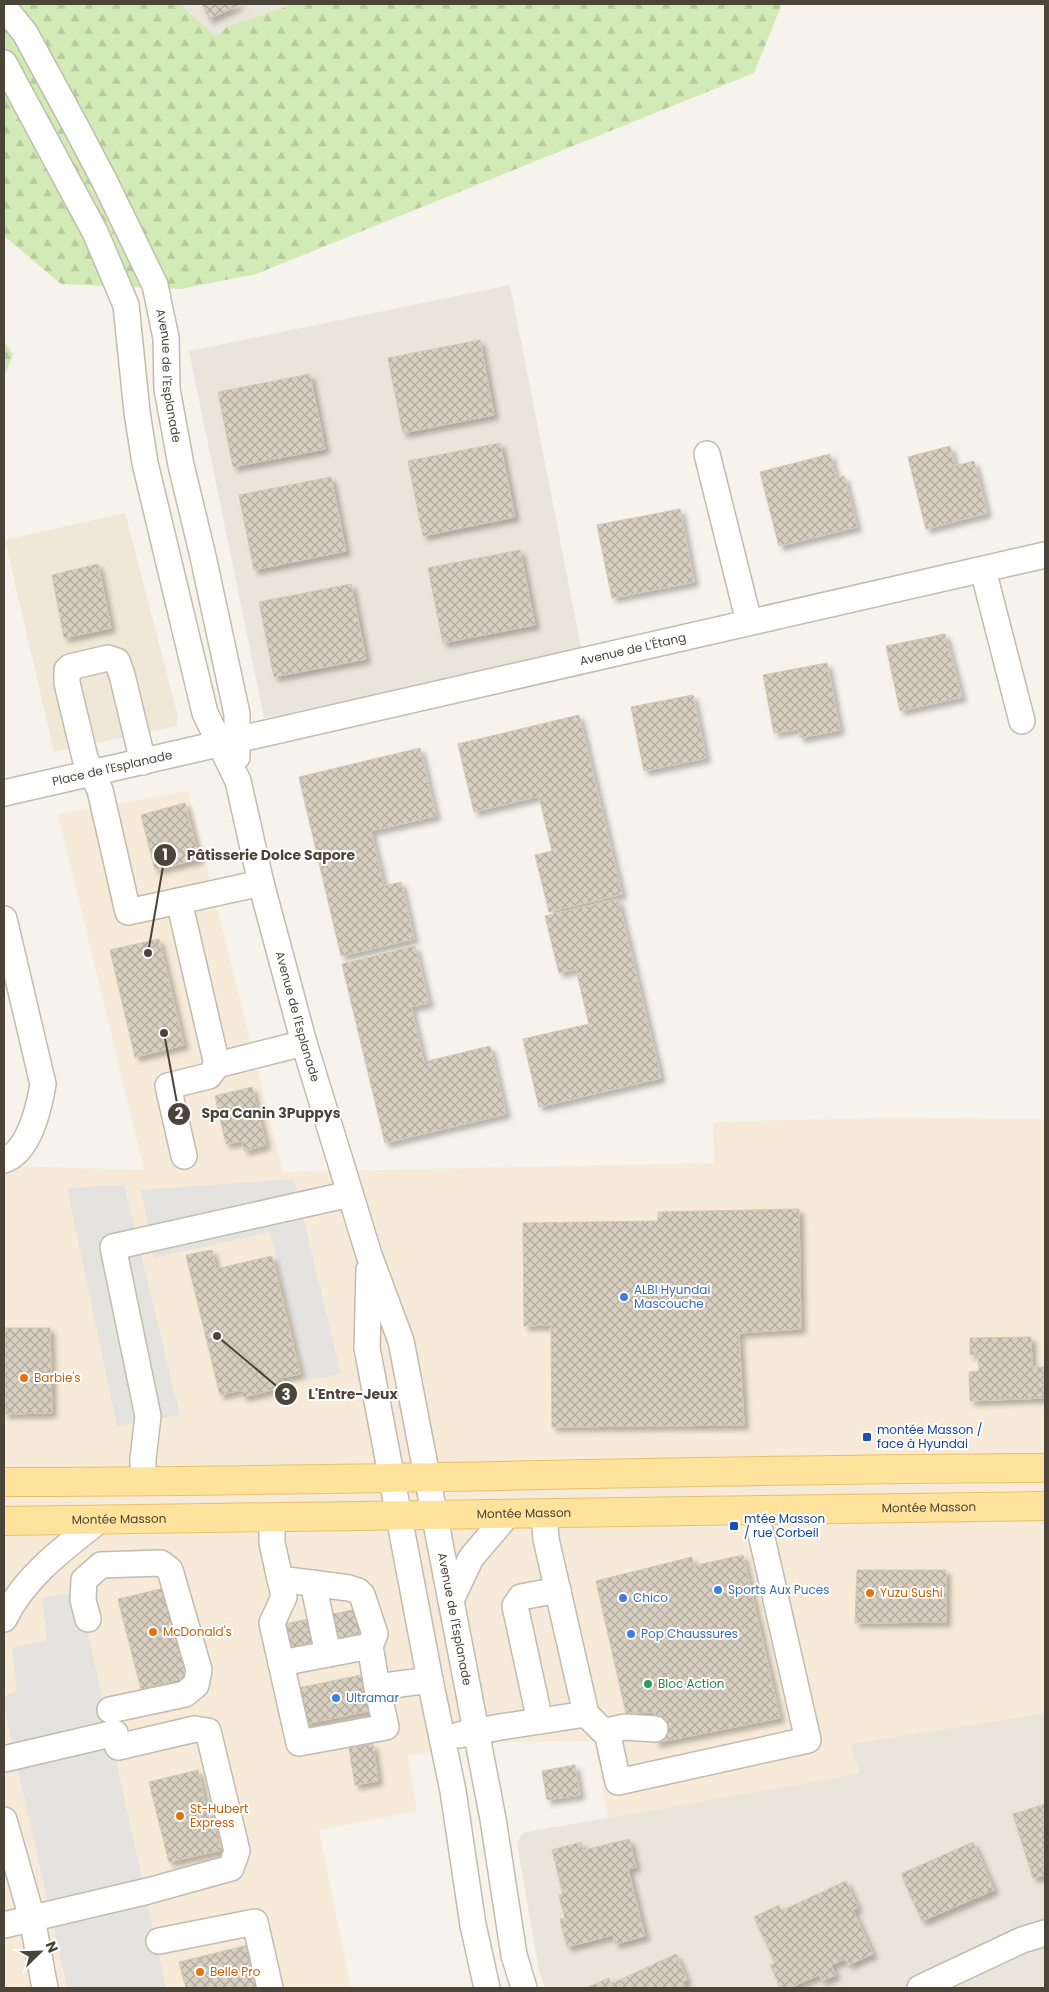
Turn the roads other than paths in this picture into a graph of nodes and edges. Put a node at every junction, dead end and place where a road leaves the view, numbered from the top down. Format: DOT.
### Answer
graph roads {
  1 [pos="4,6"];
  2 [pos="4,63"];
  3 [pos="707,454"];
  4 [pos="1045,555"];
  5 [pos="984,570"];
  6 [pos="749,622"];
  7 [pos="1022,720"];
  8 [pos="229,743"];
  9 [pos="143,762"];
  10 [pos="92,774"];
  11 [pos="4,793"];
  12 [pos="261,883"];
  13 [pos="179,901"];
  14 [pos="4,919"];
  15 [pos="304,1043"];
  16 [pos="217,1065"];
  17 [pos="184,1156"];
  18 [pos="4,1160"];
  19 [pos="350,1194"];
  20 [pos="369,1255"];
  21 [pos="1045,1468"];
  22 [pos="427,1477"];
  23 [pos="392,1478"];
  24 [pos="143,1481"];
  25 [pos="4,1482"];
  26 [pos="1045,1506"];
  27 [pos="758,1510"];
  28 [pos="509,1513"];
  29 [pos="544,1513"];
  30 [pos="434,1514"];
  31 [pos="399,1515"];
  32 [pos="272,1518"];
  33 [pos="101,1519"];
  34 [pos="4,1521"];
  35 [pos="280,1579"];
  36 [pos="313,1583"];
  37 [pos="558,1590"];
  38 [pos="451,1600"];
  39 [pos="88,1618"];
  40 [pos="4,1619"];
  41 [pos="370,1646"];
  42 [pos="328,1654"];
  43 [pos="281,1663"];
  44 [pos="430,1680"];
  45 [pos="378,1687"];
  46 [pos="586,1714"];
  47 [pos="540,1721"];
  48 [pos="655,1728"];
  49 [pos="114,1730"];
  50 [pos="476,1731"];
  51 [pos="606,1731"];
  52 [pos="442,1738"];
  53 [pos="4,1759"];
  54 [pos="4,1820"];
  55 [pos="32,1918"];
  56 [pos="4,1925"];
  57 [pos="1045,1933"];
  58 [pos="158,1941"];
  59 [pos="45,1988"];
  60 [pos="270,1988"];
  61 [pos="488,1988"];
  62 [pos="524,1988"];
  63 [pos="920,1988"];
  1 -- 8 [label="street, Avenue de l'Esplanade"];
  2 -- 8 [label="street, Avenue de l'Esplanade"];
  3 -- 6 [label="street"];
  4 -- 5 [label="street, Avenue de L'Étang"];
  5 -- 6 [label="street, Avenue de L'Étang"];
  5 -- 7 [label="street"];
  6 -- 8 [label="street, Avenue de L'Étang"];
  8 -- 9 [label="street, Place de l'Esplanade"];
  8 -- 12 [label="street, Avenue de l'Esplanade"];
  9 -- 10 [label="street, Place de l'Esplanade"];
  9 -- 10 [label="street"];
  10 -- 11 [label="street, Place de l'Esplanade"];
  10 -- 13 [label="street"];
  12 -- 13 [label="street"];
  12 -- 15 [label="street, Avenue de l'Esplanade"];
  13 -- 16 [label="street"];
  14 -- 18 [label="street"];
  15 -- 16 [label="street"];
  15 -- 19 [label="street, Avenue de l'Esplanade"];
  16 -- 17 [label="street"];
  19 -- 20 [label="street, Avenue de l'Esplanade"];
  19 -- 24 [label="street"];
  20 -- 22 [label="street, Avenue de l'Esplanade"];
  20 -- 23 [label="street, Avenue de l'Esplanade"];
  21 -- 22 [label="main road"];
  22 -- 23 [label="main road"];
  22 -- 30 [label="street, Avenue de l'Esplanade"];
  23 -- 24 [label="main road"];
  23 -- 31 [label="street, Avenue de l'Esplanade"];
  24 -- 25 [label="main road"];
  26 -- 27 [label="main road, Montée Masson"];
  27 -- 29 [label="main road, Montée Masson"];
  27 -- 51 [label="street"];
  28 -- 29 [label="main road, Montée Masson"];
  28 -- 30 [label="main road, Montée Masson"];
  28 -- 38 [label="street"];
  29 -- 37 [label="street"];
  30 -- 31 [label="main road, Montée Masson"];
  30 -- 38 [label="street, Avenue de l'Esplanade"];
  31 -- 32 [label="main road, Montée Masson"];
  31 -- 44 [label="street, Avenue de l'Esplanade"];
  32 -- 33 [label="main road, Montée Masson"];
  32 -- 35 [label="street"];
  33 -- 34 [label="main road, Montée Masson"];
  33 -- 40 [label="street"];
  35 -- 36 [label="street"];
  35 -- 43 [label="street"];
  36 -- 41 [label="street"];
  36 -- 42 [label="street"];
  37 -- 46 [label="street"];
  37 -- 47 [label="street"];
  38 -- 50 [label="street, Avenue de l'Esplanade"];
  39 -- 49 [label="street"];
  41 -- 42 [label="street"];
  41 -- 45 [label="street"];
  42 -- 43 [label="street"];
  43 -- 45 [label="street"];
  44 -- 45 [label="street"];
  44 -- 52 [label="street, Avenue de l'Esplanade"];
  46 -- 47 [label="street"];
  46 -- 51 [label="street"];
  47 -- 50 [label="street"];
  48 -- 51 [label="street"];
  49 -- 53 [label="street"];
  49 -- 55 [label="street"];
  50 -- 52 [label="street"];
  50 -- 62 [label="street, Avenue de l'Esplanade"];
  52 -- 61 [label="street, Avenue de l'Esplanade"];
  54 -- 55 [label="street"];
  55 -- 56 [label="street"];
  55 -- 59 [label="street"];
  57 -- 63 [label="street"];
  58 -- 60 [label="street"];
}
